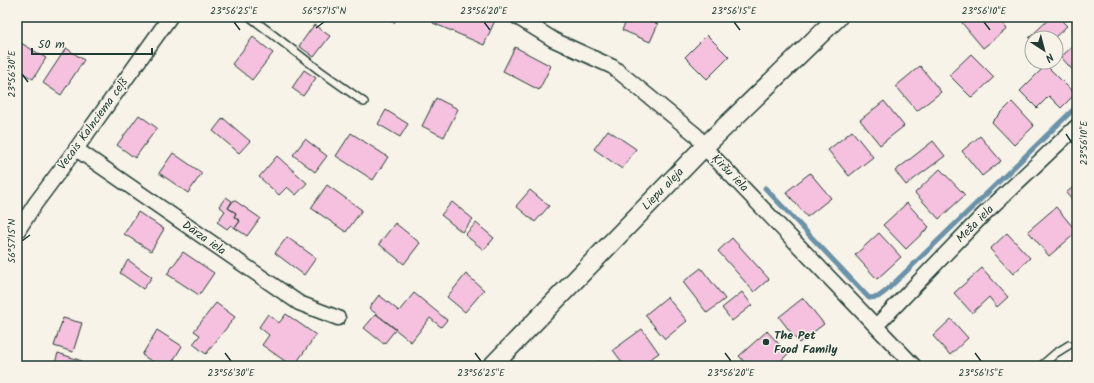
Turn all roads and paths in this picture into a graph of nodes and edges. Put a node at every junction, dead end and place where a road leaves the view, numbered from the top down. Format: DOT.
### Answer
graph roads {
  1 [pos="170,17"];
  2 [pos="250,17"];
  3 [pos="517,17"];
  4 [pos="838,17"];
  5 [pos="364,102"];
  6 [pos="1077,126"];
  7 [pos="704,147"];
  8 [pos="76,149"];
  9 [pos="17,232"];
  10 [pos="338,318"];
  11 [pos="876,326"];
  12 [pos="1069,345"];
  13 [pos="492,366"];
  14 [pos="914,366"];
  15 [pos="1041,366"];
  1 -- 8 [label="street, Vecais Kalnciema ceļš"];
  2 -- 5 [label="lane"];
  3 -- 7 [label="street, Ķiršu iela"];
  4 -- 7 [label="street, Liepu aleja"];
  6 -- 11 [label="street, Meža iela"];
  7 -- 11 [label="street, Ķiršu iela"];
  7 -- 13 [label="street, Liepu aleja"];
  8 -- 9 [label="street, Vecais Kalnciema ceļš"];
  8 -- 10 [label="street, Dārza iela"];
  11 -- 14 [label="street, Ķiršu iela"];
  12 -- 15 [label="lane"];
}
